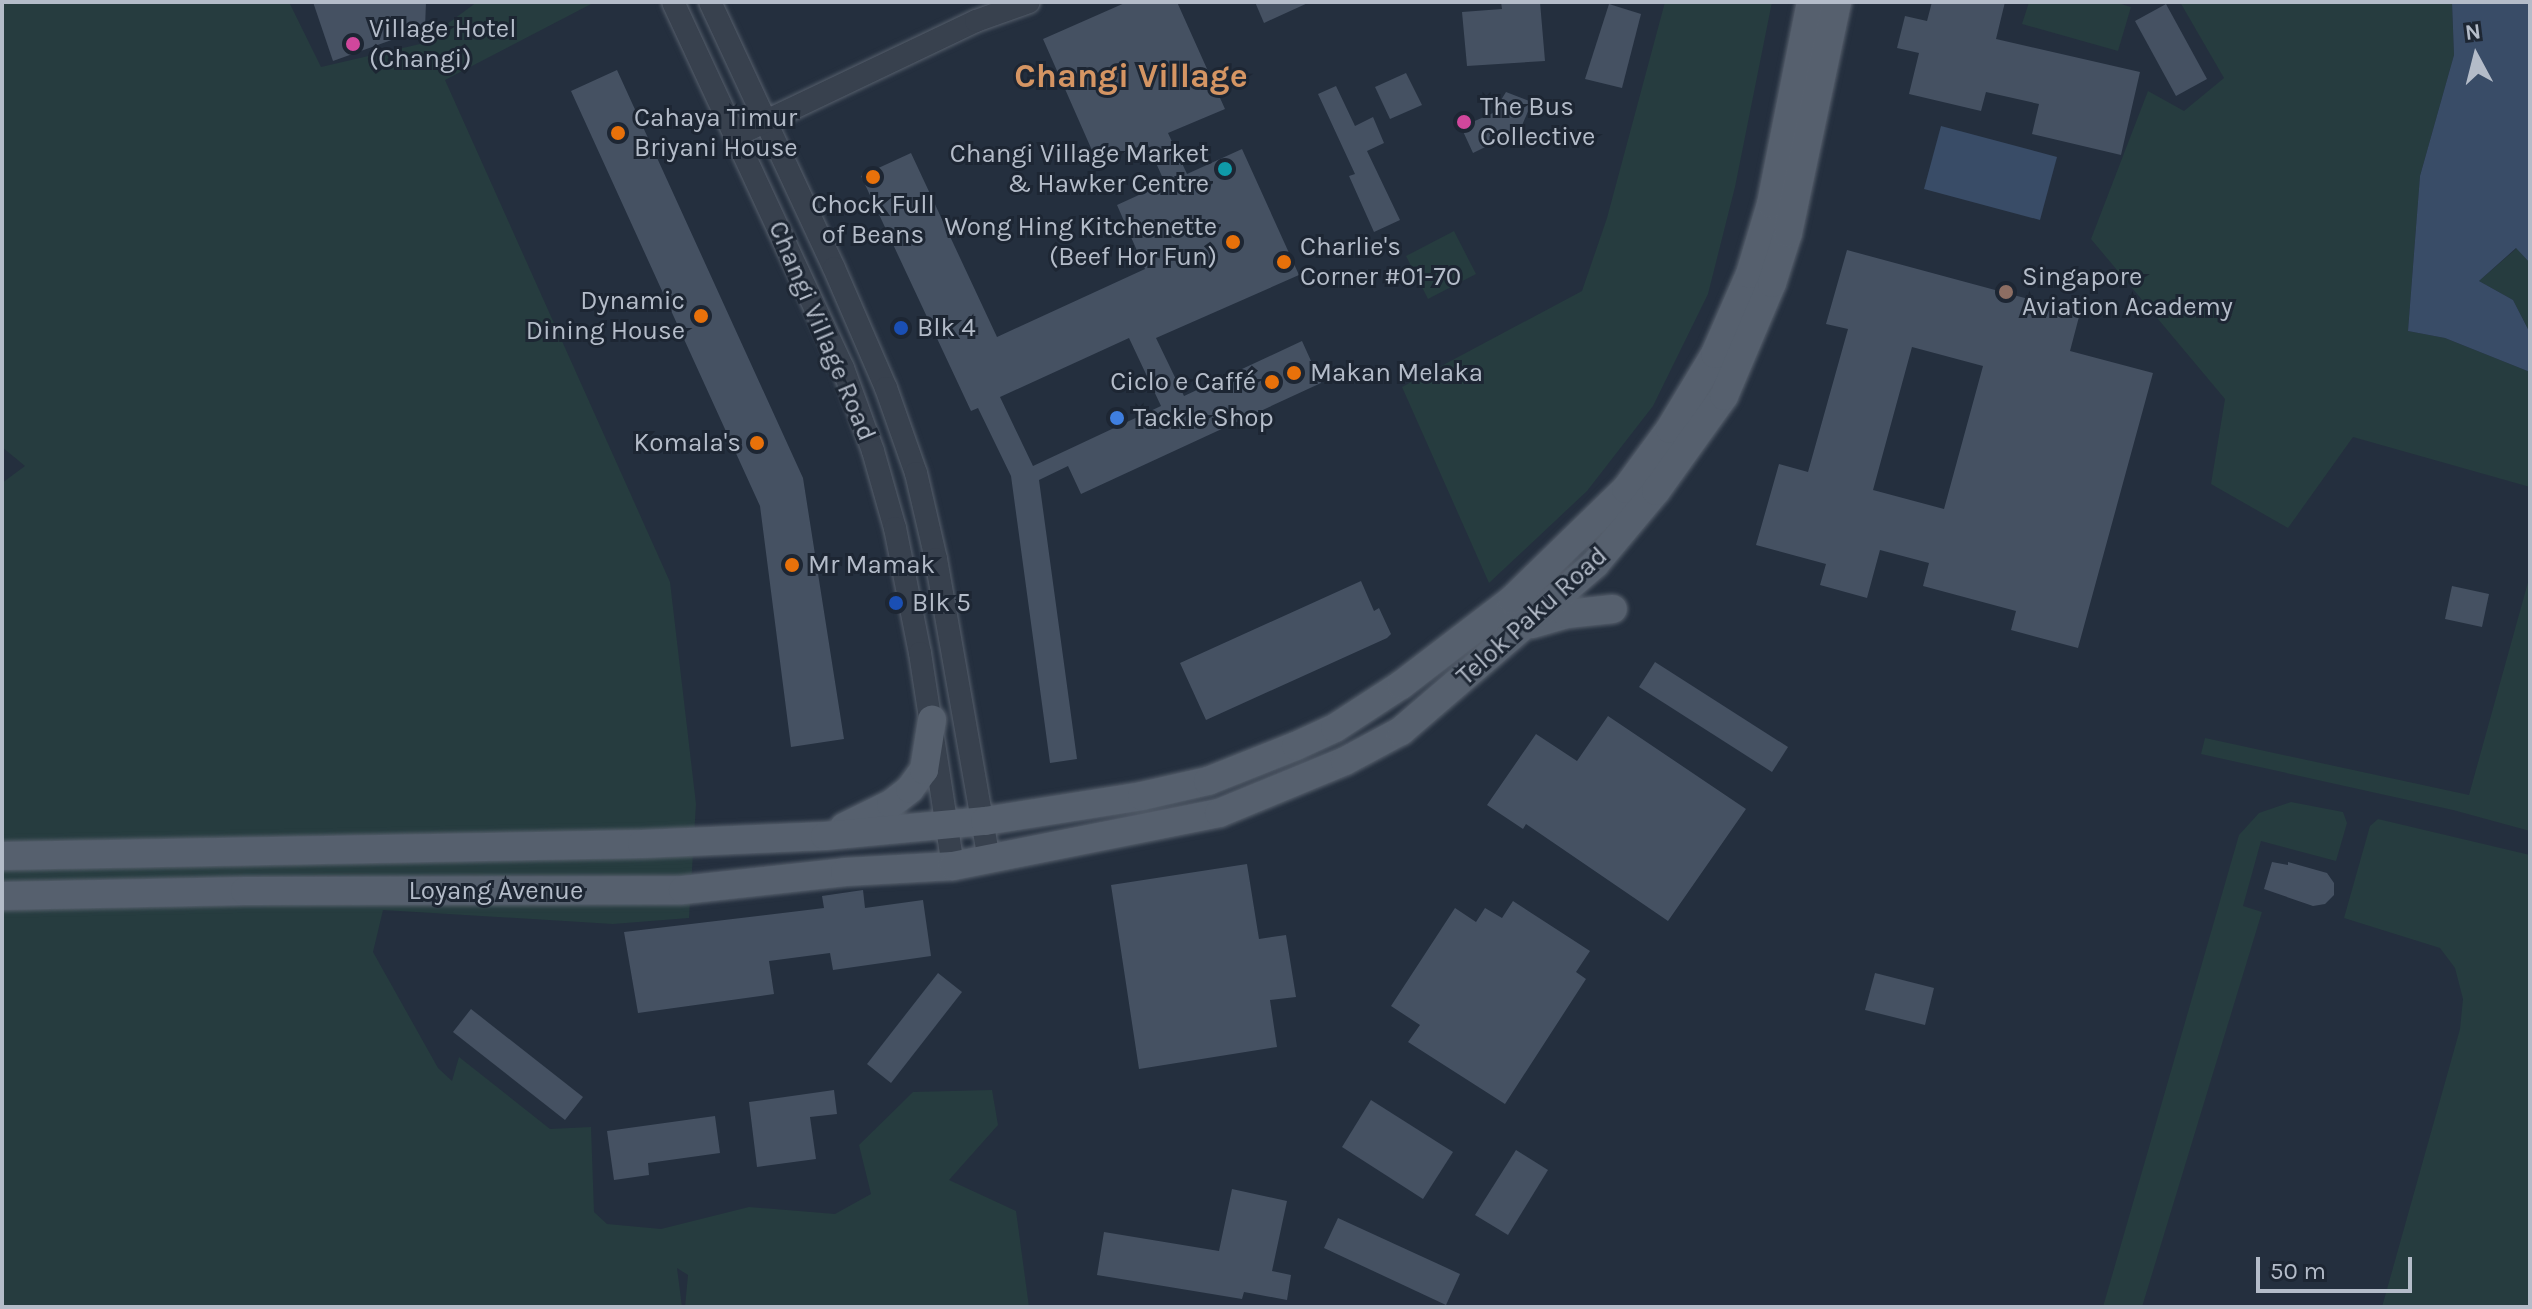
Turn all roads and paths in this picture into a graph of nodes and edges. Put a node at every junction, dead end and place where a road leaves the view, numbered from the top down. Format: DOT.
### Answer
graph roads {
  1 [pos="673,2"];
  2 [pos="710,2"];
  3 [pos="1029,2"];
  4 [pos="1811,2"];
  5 [pos="1837,2"];
  6 [pos="988,11"];
  7 [pos="767,122"];
  8 [pos="737,135"];
  9 [pos="1613,609"];
  10 [pos="1525,626"];
  11 [pos="932,720"];
  12 [pos="985,821"];
  13 [pos="946,825"];
  14 [pos="825,836"];
  15 [pos="2,856"];
  16 [pos="989,860"];
  17 [pos="953,866"];
  18 [pos="2,896"];
  1 -- 8 [label="street, Changi Village Road"];
  2 -- 7 [label="street, Changi Village Road"];
  3 -- 6 [label="street"];
  4 -- 12 [label="main road, Telok Paku Road"];
  5 -- 10 [label="main road, Telok Paku Road"];
  6 -- 7 [label="street"];
  7 -- 8 [label="street"];
  7 -- 12 [label="street, Changi Village Road"];
  8 -- 11 [label="street, Changi Village Road"];
  9 -- 10 [label="main road"];
  10 -- 16 [label="main road, Telok Paku Road"];
  11 -- 13 [label="street, Changi Village Road"];
  11 -- 14 [label="main road"];
  12 -- 13 [label="main road, Loyang Avenue"];
  12 -- 16 [label="street, Changi Village Road"];
  13 -- 14 [label="main road, Loyang Avenue"];
  13 -- 17 [label="street, Changi Village Road"];
  14 -- 15 [label="main road, Loyang Avenue"];
  16 -- 17 [label="main road, Loyang Avenue"];
  17 -- 18 [label="main road, Loyang Avenue"];
}
